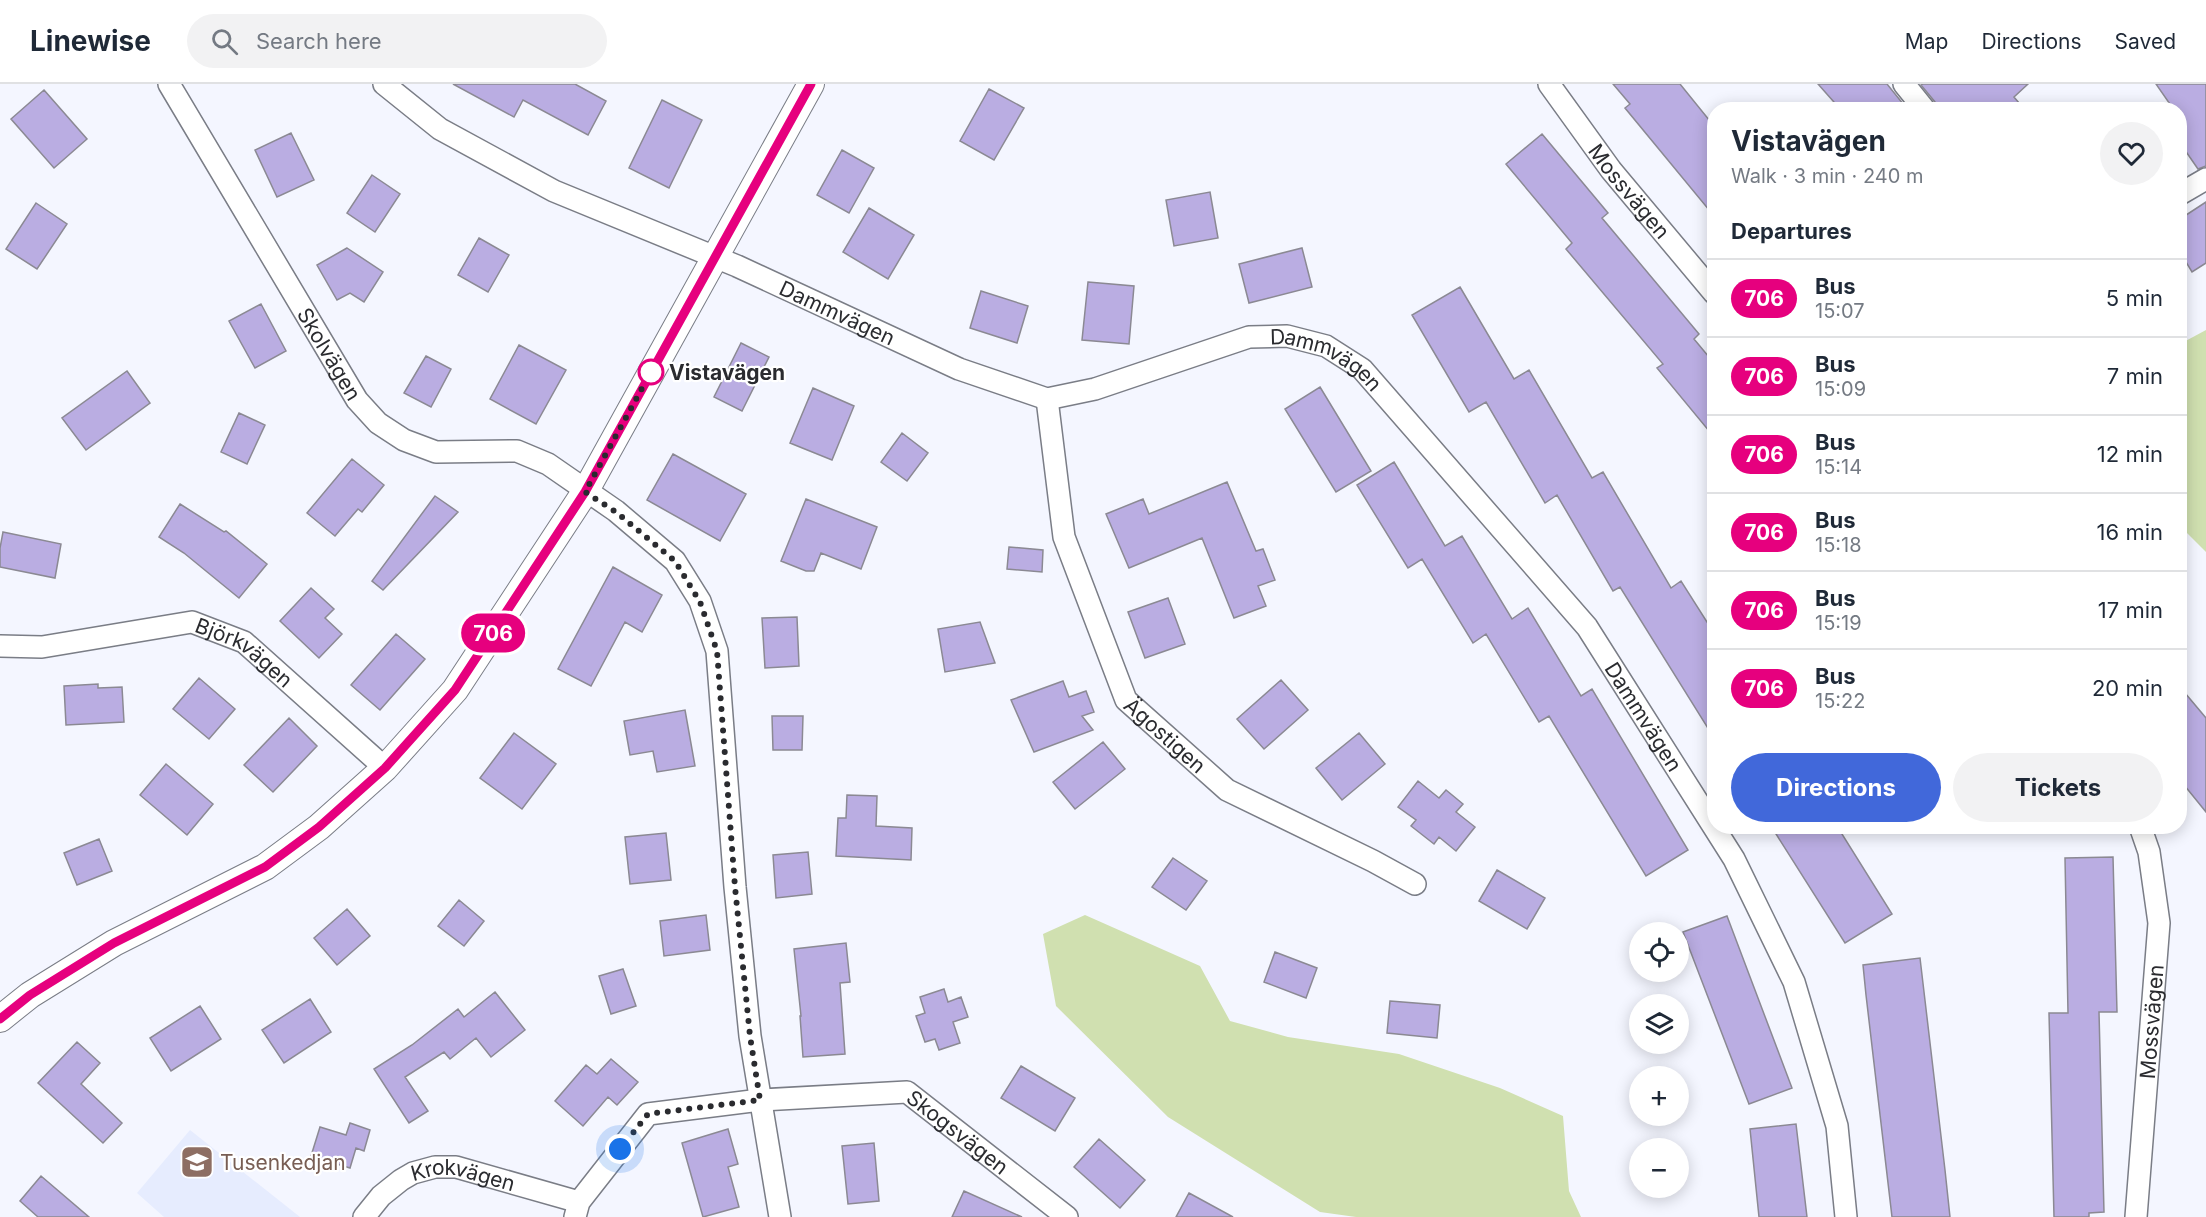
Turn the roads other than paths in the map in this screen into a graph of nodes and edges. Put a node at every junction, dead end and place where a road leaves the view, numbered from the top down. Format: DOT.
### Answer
graph roads {
  1 [pos="170,84"];
  2 [pos="384,84"];
  3 [pos="812,84"];
  4 [pos="1549,84"];
  5 [pos="1904,84"];
  6 [pos="1919,102"];
  7 [pos="2206,179"];
  8 [pos="2187,190"];
  9 [pos="714,258"];
  10 [pos="1707,285"];
  11 [pos="1047,399"];
  12 [pos="585,492"];
  13 [pos="0,646"];
  14 [pos="385,768"];
  15 [pos="1707,816"];
  16 [pos="1718,834"];
  17 [pos="2143,834"];
  18 [pos="1415,884"];
  19 [pos="0,1019"];
  20 [pos="760,1100"];
  21 [pos="577,1209"];
  22 [pos="364,1217"];
  23 [pos="780,1217"];
  24 [pos="1066,1217"];
  25 [pos="1846,1217"];
  26 [pos="2136,1217"];
  1 -- 12 [label="street, Skolvägen"];
  2 -- 9 [label="street, Dammvägen"];
  3 -- 9 [label="street"];
  4 -- 10 [label="street, Mossvägen"];
  5 -- 6 [label="street"];
  7 -- 8 [label="street"];
  9 -- 11 [label="street, Dammvägen"];
  9 -- 12 [label="street"];
  11 -- 15 [label="street, Dammvägen"];
  11 -- 18 [label="street, Ägostigen"];
  12 -- 14 [label="street"];
  12 -- 20 [label="street"];
  13 -- 14 [label="street, Björkvägen"];
  14 -- 19 [label="street"];
  16 -- 25 [label="street, Dammvägen"];
  17 -- 26 [label="street, Mossvägen"];
  20 -- 21 [label="street, Skogsvägen"];
  20 -- 23 [label="street"];
  20 -- 24 [label="street, Skogsvägen"];
  21 -- 22 [label="street, Krokvägen"];
}
